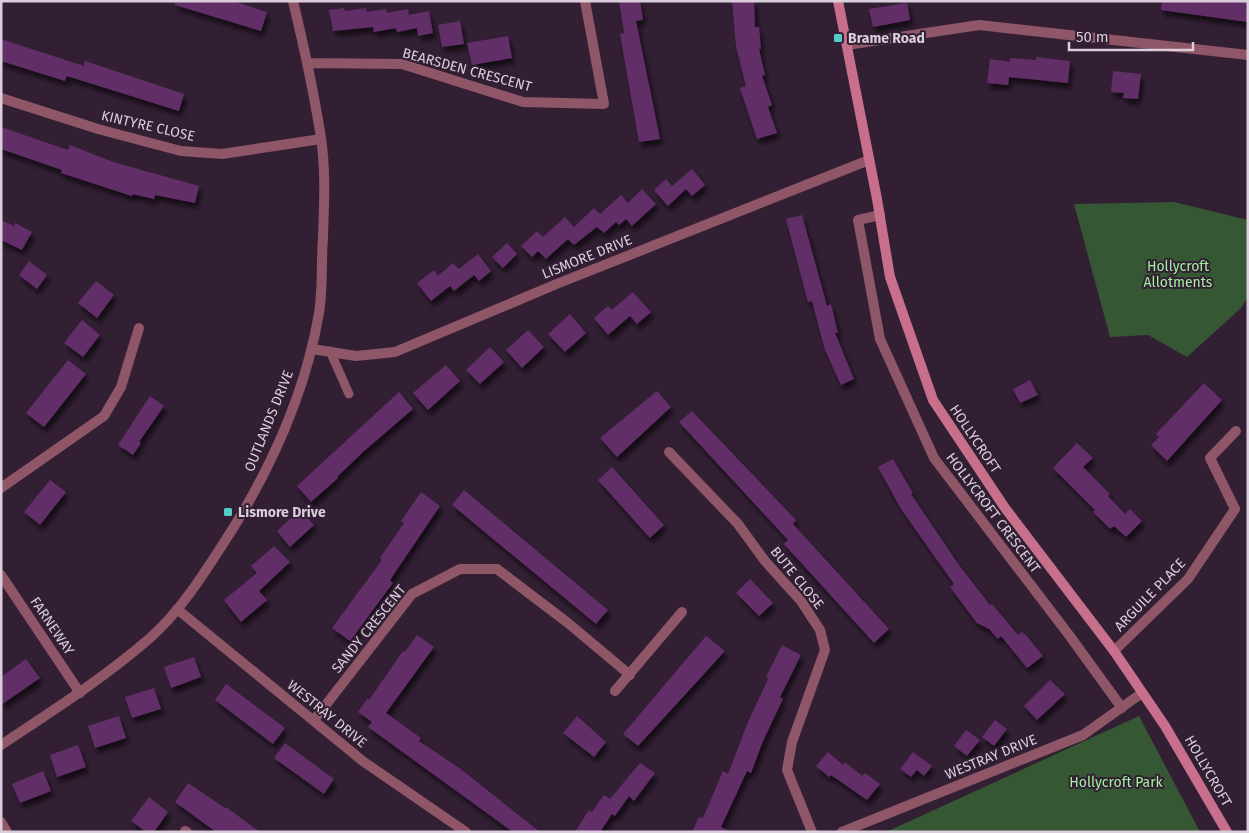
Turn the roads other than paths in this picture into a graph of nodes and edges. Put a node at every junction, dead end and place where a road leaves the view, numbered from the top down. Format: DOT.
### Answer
graph roads {
  1 [pos="293,1"];
  2 [pos="585,1"];
  3 [pos="838,1"];
  4 [pos="847,45"];
  5 [pos="1248,54"];
  6 [pos="308,63"];
  7 [pos="1,98"];
  8 [pos="321,139"];
  9 [pos="868,160"];
  10 [pos="880,215"];
  11 [pos="139,328"];
  12 [pos="312,349"];
  13 [pos="330,351"];
  14 [pos="349,394"];
  15 [pos="1236,431"];
  16 [pos="669,452"];
  17 [pos="1,488"];
  18 [pos="1,575"];
  19 [pos="177,609"];
  20 [pos="682,612"];
  21 [pos="1114,651"];
  22 [pos="630,675"];
  23 [pos="615,691"];
  24 [pos="80,692"];
  25 [pos="1142,693"];
  26 [pos="1122,708"];
  27 [pos="314,720"];
  28 [pos="1,745"];
  29 [pos="1,822"];
  30 [pos="7,832"];
  31 [pos="466,832"];
  32 [pos="812,832"];
  33 [pos="842,832"];
  34 [pos="1227,832"];
  1 -- 6 [label="street, OUTLANDS DRIVE"];
  2 -- 6 [label="street, BEARSDEN CRESCENT"];
  3 -- 4 [label="street, HOLLYCROFT"];
  4 -- 5 [label="street"];
  4 -- 9 [label="street, HOLLYCROFT"];
  6 -- 8 [label="street, OUTLANDS DRIVE"];
  7 -- 8 [label="street, KINTYRE CLOSE"];
  8 -- 12 [label="street, OUTLANDS DRIVE"];
  9 -- 10 [label="street, HOLLYCROFT"];
  9 -- 13 [label="street, LISMORE DRIVE"];
  10 -- 21 [label="street, HOLLYCROFT"];
  10 -- 26 [label="street, HOLLYCROFT CRESCENT"];
  11 -- 17 [label="street"];
  12 -- 13 [label="street, LISMORE DRIVE"];
  12 -- 19 [label="street, OUTLANDS DRIVE"];
  13 -- 14 [label="lane"];
  15 -- 21 [label="street, ARGUILE PLACE"];
  16 -- 32 [label="street, BUTE CLOSE"];
  18 -- 24 [label="street, FARNEWAY"];
  19 -- 24 [label="street, OUTLANDS DRIVE"];
  19 -- 27 [label="street, WESTRAY DRIVE"];
  20 -- 22 [label="street"];
  21 -- 25 [label="street, HOLLYCROFT"];
  22 -- 23 [label="street"];
  22 -- 27 [label="street, SANDY CRESCENT"];
  24 -- 28 [label="street, OUTLANDS DRIVE"];
  25 -- 26 [label="street, WESTRAY DRIVE"];
  25 -- 34 [label="street, HOLLYCROFT"];
  26 -- 33 [label="street, WESTRAY DRIVE"];
  27 -- 31 [label="street, WESTRAY DRIVE"];
  29 -- 30 [label="street"];
}
